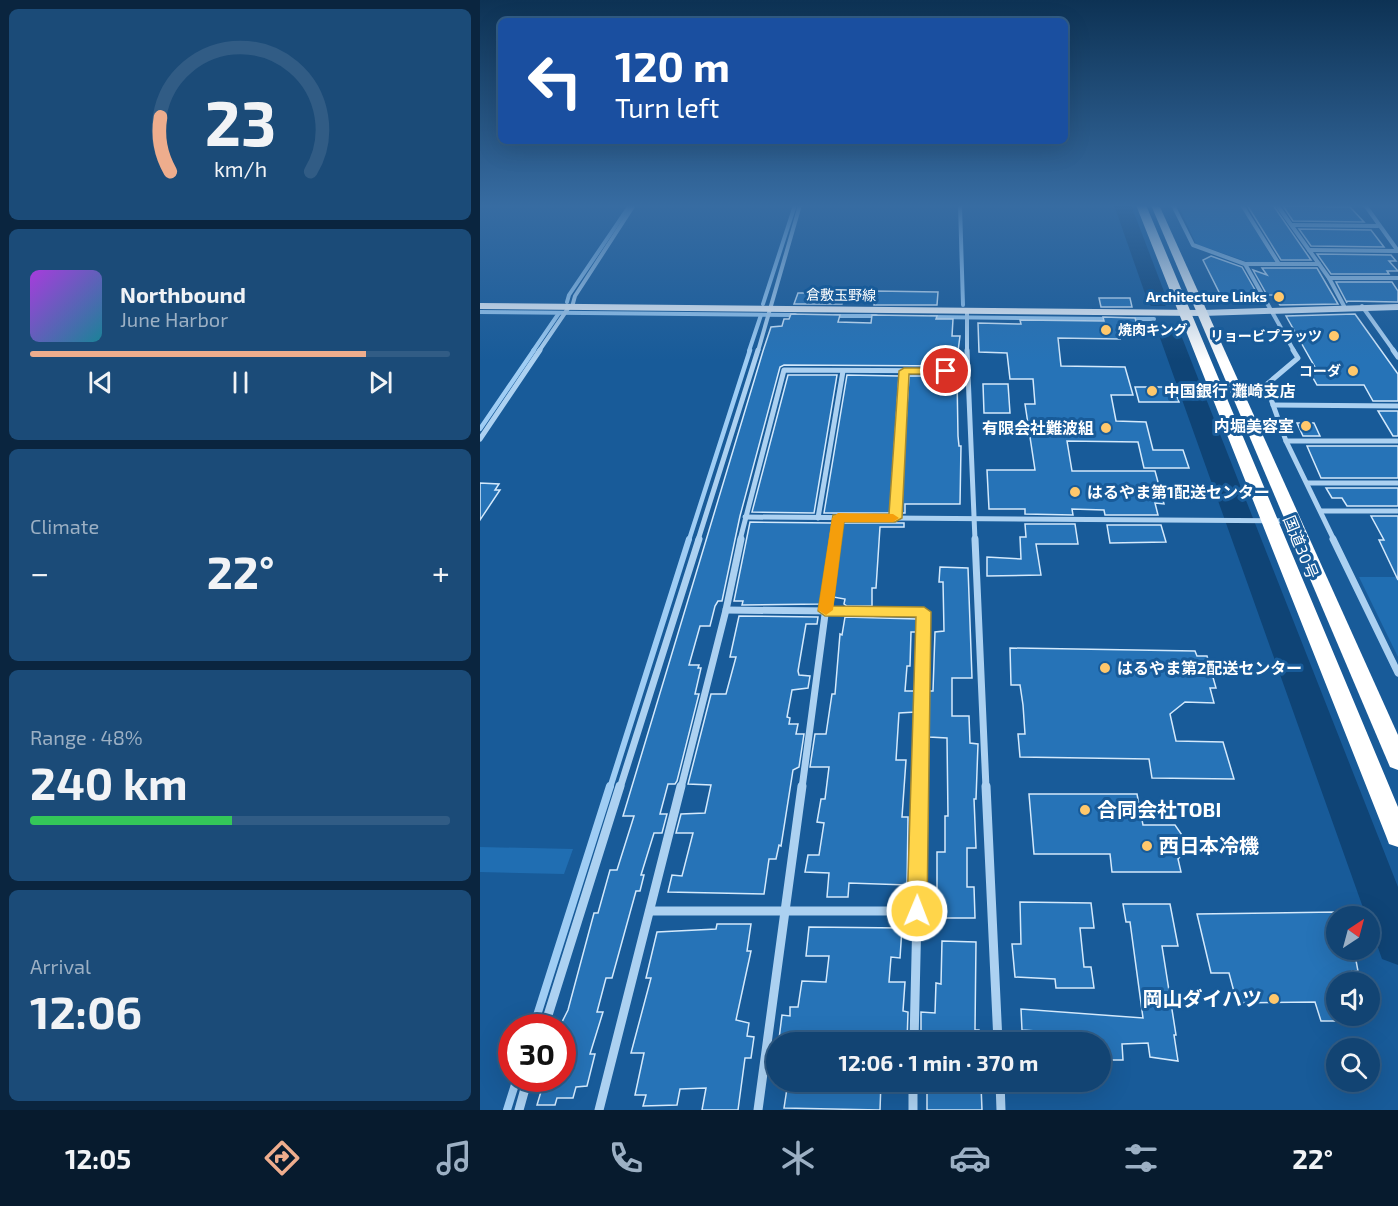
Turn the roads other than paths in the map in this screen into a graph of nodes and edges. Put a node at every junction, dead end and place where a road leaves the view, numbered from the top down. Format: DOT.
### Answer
graph roads {
  1 [pos="600,257"];
  2 [pos="786,257"];
  3 [pos="1166,257"];
  4 [pos="1173,257"];
  5 [pos="1225,257"];
  6 [pos="1274,257"];
  7 [pos="1314,257"];
  8 [pos="1245,264"];
  9 [pos="1279,264"];
  10 [pos="1319,264"];
  11 [pos="1329,278"];
  12 [pos="1398,278"];
  13 [pos="480,306"];
  14 [pos="1344,306"];
  15 [pos="1362,306"];
  16 [pos="1398,306"];
  17 [pos="567,310"];
  18 [pos="1270,312"];
  19 [pos="769,313"];
  20 [pos="1193,313"];
  21 [pos="967,315"];
  22 [pos="1398,357"];
  23 [pos="843,370"];
  24 [pos="904,371"];
  25 [pos="967,371"];
  26 [pos="1273,405"];
  27 [pos="1398,406"];
  28 [pos="480,439"];
  29 [pos="1286,441"];
  30 [pos="1398,441"];
  31 [pos="1308,483"];
  32 [pos="1398,483"];
  33 [pos="1321,511"];
  34 [pos="1398,511"];
  35 [pos="745,517"];
  36 [pos="818,518"];
  37 [pos="838,518"];
  38 [pos="895,518"];
  39 [pos="976,518"];
  40 [pos="1270,521"];
  41 [pos="1294,521"];
  42 [pos="726,610"];
  43 [pos="825,611"];
  44 [pos="1398,673"];
  45 [pos="1398,760"];
  46 [pos="1398,836"];
  47 [pos="784,910"];
  48 [pos="650,911"];
  49 [pos="917,911"];
  50 [pos="548,1014"];
  51 [pos="914,1032"];
  52 [pos="998,1032"];
  53 [pos="524,1092"];
  54 [pos="913,1092"];
  55 [pos="1000,1092"];
  56 [pos="519,1110"];
  57 [pos="599,1110"];
  58 [pos="758,1110"];
  59 [pos="913,1110"];
  60 [pos="1001,1110"];
  1 -- 17 [label="street"];
  2 -- 19 [label="street"];
  3 -- 20 [label="highway, 国道30号"];
  4 -- 20 [label="highway, 国道30号"];
  5 -- 8 [label="street"];
  6 -- 9 [label="street"];
  7 -- 10 [label="street"];
  8 -- 9 [label="street"];
  8 -- 18 [label="street"];
  9 -- 10 [label="street"];
  10 -- 11 [label="street"];
  11 -- 12 [label="street"];
  11 -- 14 [label="street"];
  13 -- 17 [label="main road, 倉敷玉野線"];
  14 -- 15 [label="street"];
  14 -- 18 [label="street"];
  15 -- 16 [label="street"];
  15 -- 22 [label="street"];
  17 -- 19 [label="main road, 倉敷玉野線"];
  17 -- 28 [label="street"];
  18 -- 20 [label="street"];
  18 -- 26 [label="street"];
  19 -- 21 [label="main road, 倉敷玉野線"];
  19 -- 50 [label="street"];
  20 -- 21 [label="main road, 倉敷玉野線"];
  20 -- 40 [label="highway, 国道30号"];
  20 -- 41 [label="highway, 国道30号"];
  21 -- 25 [label="street"];
  23 -- 24 [label="street"];
  23 -- 35 [label="street"];
  23 -- 36 [label="street"];
  24 -- 25 [label="street"];
  24 -- 38 [label="street"];
  25 -- 39 [label="street"];
  26 -- 27 [label="street"];
  26 -- 29 [label="street"];
  29 -- 30 [label="street"];
  29 -- 31 [label="street"];
  31 -- 32 [label="street"];
  31 -- 33 [label="street"];
  33 -- 34 [label="street"];
  33 -- 44 [label="street"];
  35 -- 36 [label="street"];
  35 -- 42 [label="street"];
  36 -- 37 [label="street"];
  37 -- 38 [label="street"];
  37 -- 43 [label="street"];
  38 -- 39 [label="street"];
  39 -- 40 [label="street"];
  39 -- 52 [label="street"];
  40 -- 41 [label="street"];
  40 -- 46 [label="highway, 国道30号"];
  41 -- 45 [label="highway, 国道30号"];
  42 -- 43 [label="street"];
  42 -- 48 [label="street"];
  43 -- 47 [label="street"];
  43 -- 49 [label="street"];
  47 -- 48 [label="street"];
  47 -- 49 [label="street"];
  47 -- 58 [label="street"];
  48 -- 57 [label="street"];
  49 -- 51 [label="street"];
  53 -- 56 [label="street"];
  54 -- 59 [label="street"];
  55 -- 60 [label="street"];
}
